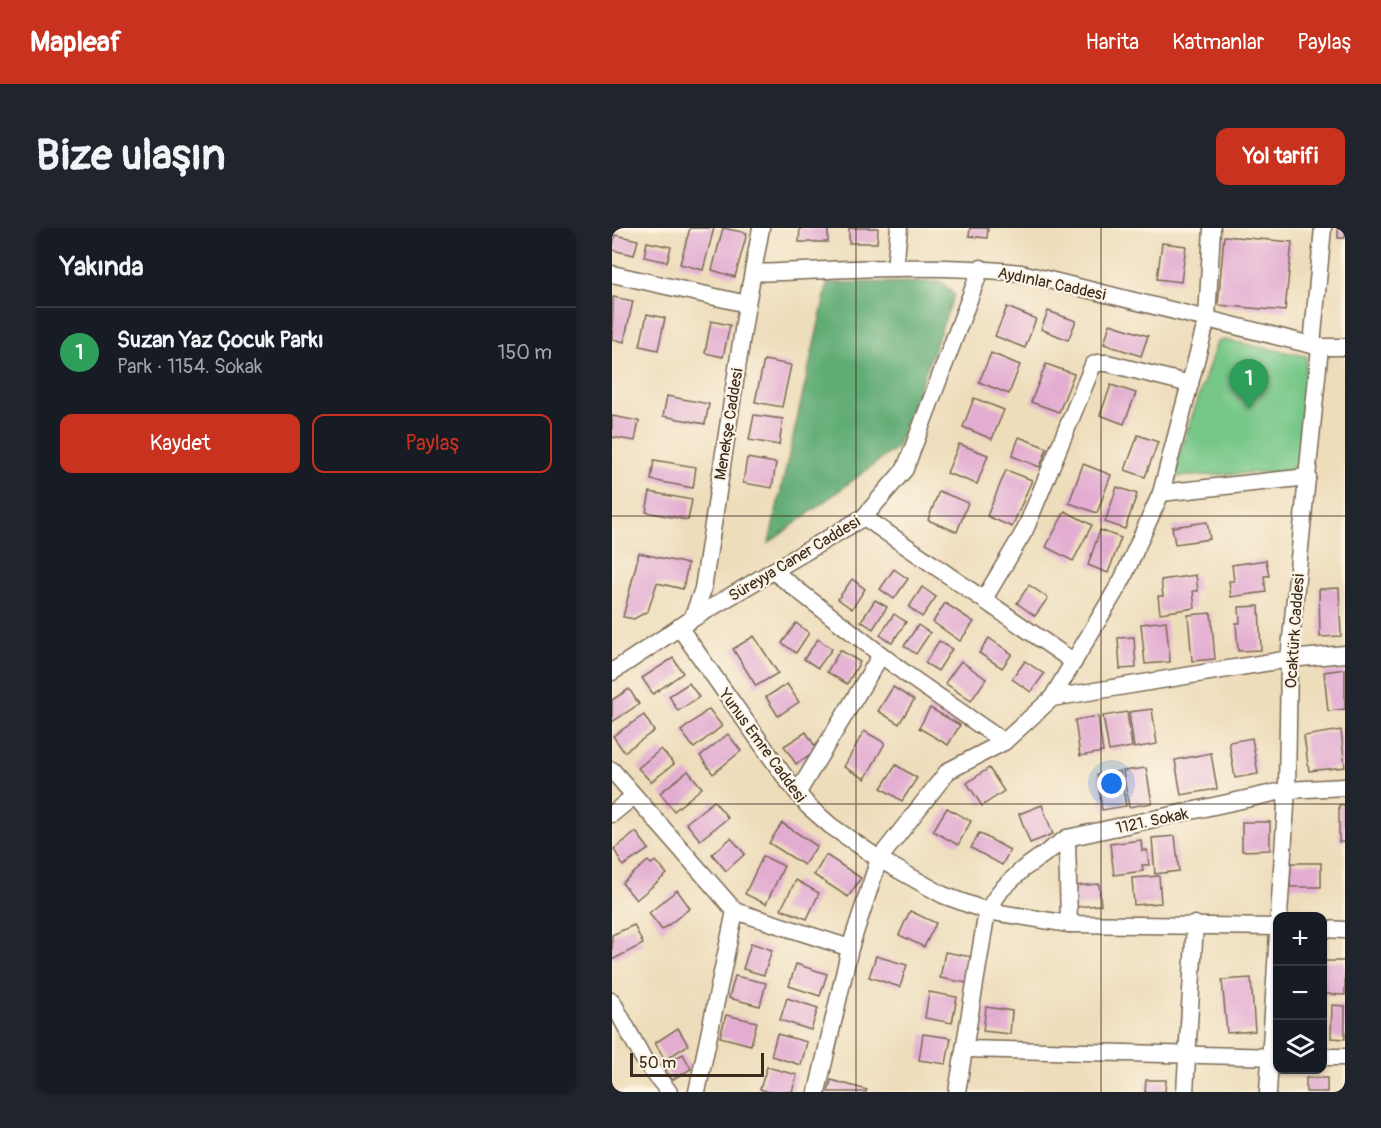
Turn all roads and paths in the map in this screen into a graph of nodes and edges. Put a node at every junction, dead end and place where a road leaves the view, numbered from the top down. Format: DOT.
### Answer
graph roads {
  1 [pos="761,228"];
  2 [pos="899,228"];
  3 [pos="1212,228"];
  4 [pos="1323,228"];
  5 [pos="895,268"];
  6 [pos="981,268"];
  7 [pos="753,273"];
  8 [pos="612,274"];
  9 [pos="747,304"];
  10 [pos="1207,319"];
  11 [pos="1316,346"];
  12 [pos="1345,347"];
  13 [pos="1190,384"];
  14 [pos="1308,477"];
  15 [pos="1161,493"];
  16 [pos="864,517"];
  17 [pos="773,571"];
  18 [pos="984,599"];
  19 [pos="686,623"];
  20 [pos="1345,654"];
  21 [pos="881,655"];
  22 [pos="1289,659"];
  23 [pos="1074,662"];
  24 [pos="612,672"];
  25 [pos="1052,698"];
  26 [pos="1004,742"];
  27 [pos="612,770"];
  28 [pos="1345,787"];
  29 [pos="1287,790"];
  30 [pos="798,792"];
  31 [pos="634,796"];
  32 [pos="612,814"];
  33 [pos="1067,838"];
  34 [pos="879,859"];
  35 [pos="735,911"];
  36 [pos="987,911"];
  37 [pos="1279,912"];
  38 [pos="1069,924"];
  39 [pos="1195,924"];
  40 [pos="1273,927"];
  41 [pos="1327,929"];
  42 [pos="1345,930"];
  43 [pos="850,948"];
  44 [pos="1277,966"];
  45 [pos="612,1001"];
  46 [pos="1274,1020"];
  47 [pos="966,1049"];
  48 [pos="1186,1055"];
  49 [pos="1273,1057"];
  50 [pos="1327,1057"];
  51 [pos="1345,1057"];
  52 [pos="669,1092"];
  53 [pos="697,1092"];
  54 [pos="817,1092"];
  55 [pos="957,1092"];
  56 [pos="1185,1092"];
  57 [pos="1268,1092"];
  1 -- 7 [label="street, Menekşe Caddesi"];
  2 -- 5 [label="street"];
  3 -- 10 [label="street"];
  4 -- 11 [label="street, Ocaktürk Caddesi"];
  5 -- 6 [label="street, Aydınlar Caddesi"];
  5 -- 7 [label="street, Aydınlar Caddesi"];
  6 -- 10 [label="street, Aydınlar Caddesi"];
  6 -- 16 [label="street, Süreyya Caner Caddesi"];
  7 -- 9 [label="street, Menekşe Caddesi"];
  8 -- 9 [label="street"];
  9 -- 19 [label="street, Menekşe Caddesi"];
  10 -- 11 [label="street, Aydınlar Caddesi"];
  10 -- 13 [label="street"];
  11 -- 12 [label="street, Aydınlar Caddesi"];
  11 -- 14 [label="street, Ocaktürk Caddesi"];
  13 -- 15 [label="street"];
  13 -- 18 [label="street"];
  14 -- 15 [label="street"];
  14 -- 22 [label="street, Ocaktürk Caddesi"];
  15 -- 23 [label="street"];
  16 -- 17 [label="street, Süreyya Caner Caddesi"];
  16 -- 18 [label="street"];
  17 -- 19 [label="street, Süreyya Caner Caddesi"];
  17 -- 21 [label="street"];
  18 -- 23 [label="street"];
  19 -- 24 [label="street, Süreyya Caner Caddesi"];
  19 -- 30 [label="street, Yunus Emre Caddesi"];
  20 -- 22 [label="street"];
  21 -- 26 [label="street"];
  21 -- 30 [label="street"];
  22 -- 25 [label="street"];
  22 -- 29 [label="street, Ocaktürk Caddesi"];
  23 -- 25 [label="street"];
  25 -- 26 [label="street"];
  26 -- 34 [label="street"];
  27 -- 31 [label="street"];
  28 -- 29 [label="street, 1121. Sokak"];
  29 -- 33 [label="street, 1121. Sokak"];
  29 -- 37 [label="street, Ocaktürk Caddesi"];
  30 -- 34 [label="street, Yunus Emre Caddesi"];
  31 -- 32 [label="street"];
  31 -- 35 [label="street"];
  33 -- 36 [label="street, 1121. Sokak"];
  33 -- 38 [label="street"];
  34 -- 36 [label="street, Yunus Emre Caddesi"];
  34 -- 43 [label="street"];
  35 -- 43 [label="street"];
  35 -- 53 [label="street"];
  36 -- 38 [label="street, Yunus Emre Caddesi"];
  36 -- 47 [label="street"];
  38 -- 39 [label="street, Yunus Emre Caddesi"];
  39 -- 40 [label="street, Yunus Emre Caddesi"];
  39 -- 48 [label="street"];
  41 -- 42 [label="street"];
  43 -- 54 [label="street"];
  44 -- 46 [label="street"];
  45 -- 52 [label="street"];
  47 -- 48 [label="street"];
  47 -- 55 [label="street"];
  48 -- 49 [label="street"];
  48 -- 56 [label="street"];
  49 -- 57 [label="street"];
  50 -- 51 [label="street"];
}
